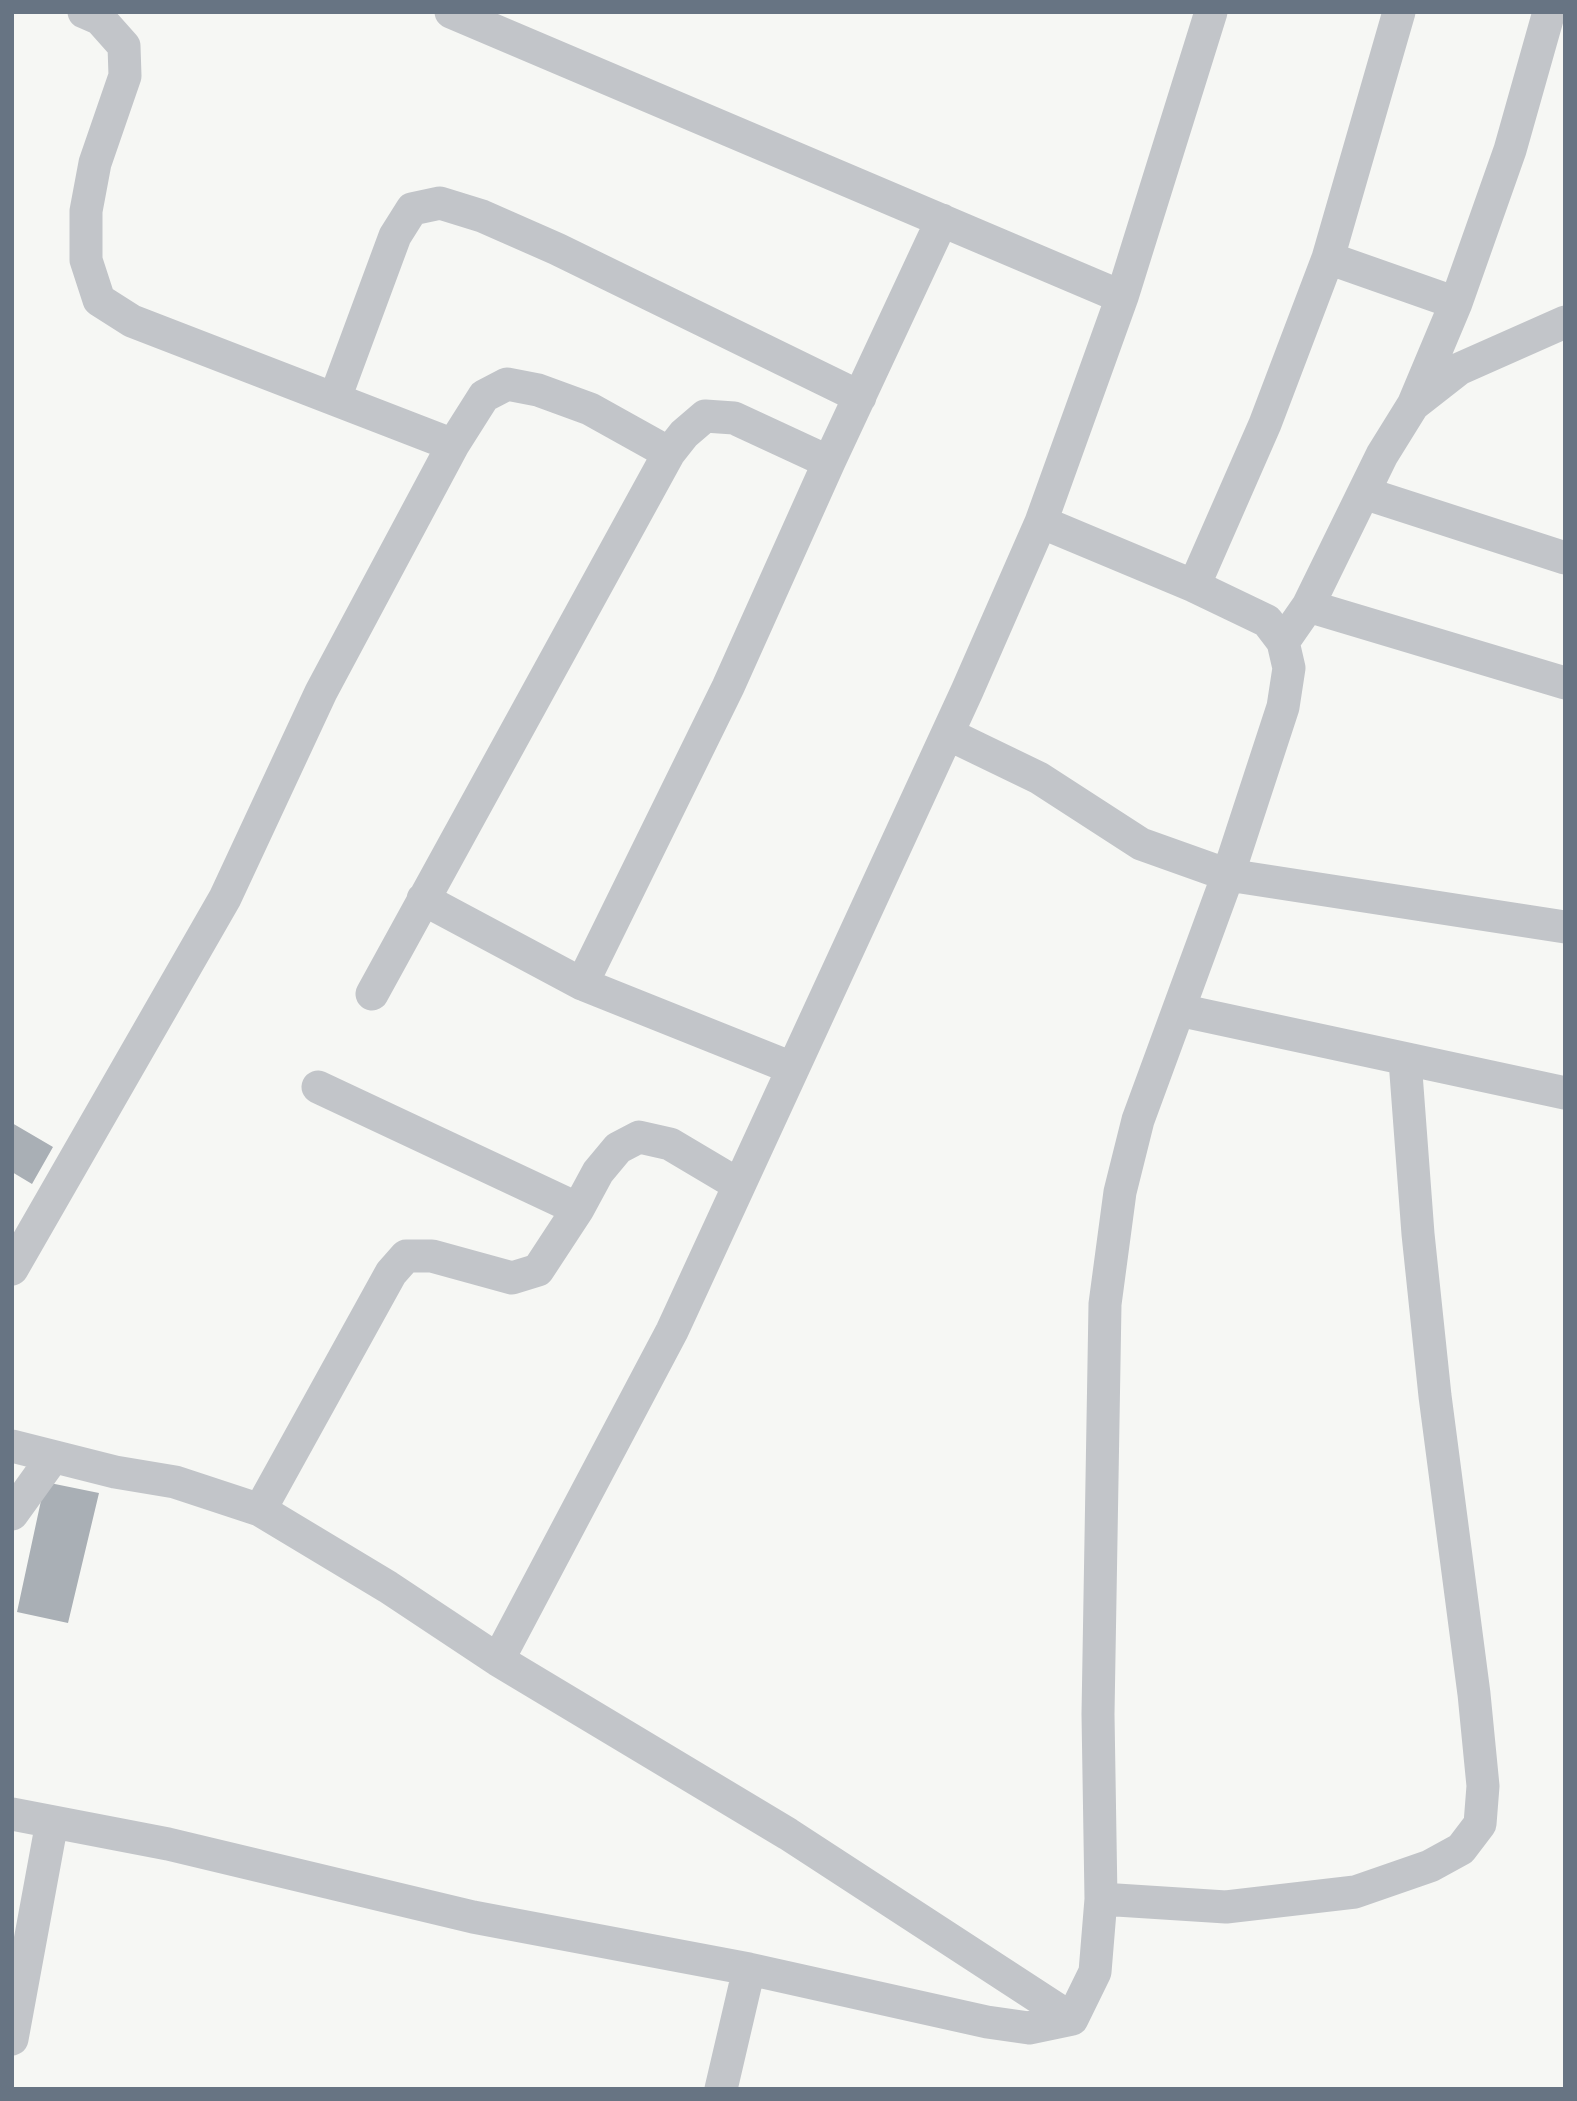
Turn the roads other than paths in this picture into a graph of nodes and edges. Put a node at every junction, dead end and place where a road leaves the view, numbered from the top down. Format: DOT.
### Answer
graph roads {
  1 [pos="83,12"];
  2 [pos="451,12"];
  3 [pos="1211,12"];
  4 [pos="1399,12"];
  5 [pos="1549,12"];
  6 [pos="943,220"];
  7 [pos="1328,258"];
  8 [pos="1122,297"];
  9 [pos="1456,303"];
  10 [pos="1565,322"];
  11 [pos="860,397"];
  12 [pos="335,398"];
  13 [pos="1413,405"];
  14 [pos="453,446"];
  15 [pos="669,453"];
  16 [pos="829,462"];
  17 [pos="1364,493"];
  18 [pos="1041,522"];
  19 [pos="1565,558"];
  20 [pos="1194,586"];
  21 [pos="1308,606"];
  22 [pos="1283,642"];
  23 [pos="1565,683"];
  24 [pos="948,734"];
  25 [pos="1228,875"];
  26 [pos="423,900"];
  27 [pos="1565,927"];
  28 [pos="582,984"];
  29 [pos="372,994"];
  30 [pos="1179,1010"];
  31 [pos="1405,1060"];
  32 [pos="792,1068"];
  33 [pos="318,1087"];
  34 [pos="1565,1093"];
  35 [pos="738,1185"];
  36 [pos="578,1209"];
  37 [pos="12,1269"];
  38 [pos="12,1446"];
  39 [pos="53,1457"];
  40 [pos="260,1510"];
  41 [pos="12,1514"];
  42 [pos="498,1660"];
  43 [pos="12,1814"];
  44 [pos="51,1822"];
  45 [pos="1101,1899"];
  46 [pos="749,1969"];
  47 [pos="1072,2019"];
  48 [pos="12,2039"];
  49 [pos="721,2089"];
  1 -- 12 [label="street"];
  2 -- 6 [label="street"];
  3 -- 8 [label="street"];
  4 -- 7 [label="street"];
  5 -- 9 [label="street"];
  6 -- 8 [label="street"];
  6 -- 11 [label="street"];
  7 -- 9 [label="street"];
  7 -- 20 [label="street"];
  8 -- 18 [label="street"];
  9 -- 13 [label="street"];
  10 -- 13 [label="street"];
  11 -- 12 [label="street"];
  11 -- 16 [label="street"];
  12 -- 14 [label="street"];
  13 -- 17 [label="street"];
  14 -- 15 [label="street"];
  14 -- 37 [label="street"];
  15 -- 16 [label="street"];
  15 -- 26 [label="street"];
  16 -- 28 [label="street"];
  17 -- 19 [label="street"];
  17 -- 21 [label="street"];
  18 -- 20 [label="street"];
  18 -- 24 [label="street"];
  20 -- 22 [label="street"];
  21 -- 22 [label="street"];
  21 -- 23 [label="street"];
  22 -- 25 [label="street"];
  24 -- 25 [label="street"];
  24 -- 32 [label="street"];
  25 -- 27 [label="street"];
  25 -- 30 [label="street"];
  26 -- 28 [label="street"];
  26 -- 29 [label="street"];
  28 -- 32 [label="street"];
  30 -- 31 [label="street"];
  30 -- 45 [label="street"];
  31 -- 34 [label="street"];
  31 -- 45 [label="street"];
  32 -- 35 [label="street"];
  33 -- 36 [label="street"];
  35 -- 36 [label="street"];
  35 -- 42 [label="street"];
  36 -- 40 [label="street"];
  38 -- 39 [label="street"];
  39 -- 40 [label="street"];
  39 -- 41 [label="street"];
  40 -- 42 [label="street"];
  42 -- 47 [label="street"];
  43 -- 44 [label="street"];
  44 -- 46 [label="street"];
  44 -- 48 [label="street"];
  45 -- 47 [label="street"];
  46 -- 47 [label="street"];
  46 -- 49 [label="street"];
}
